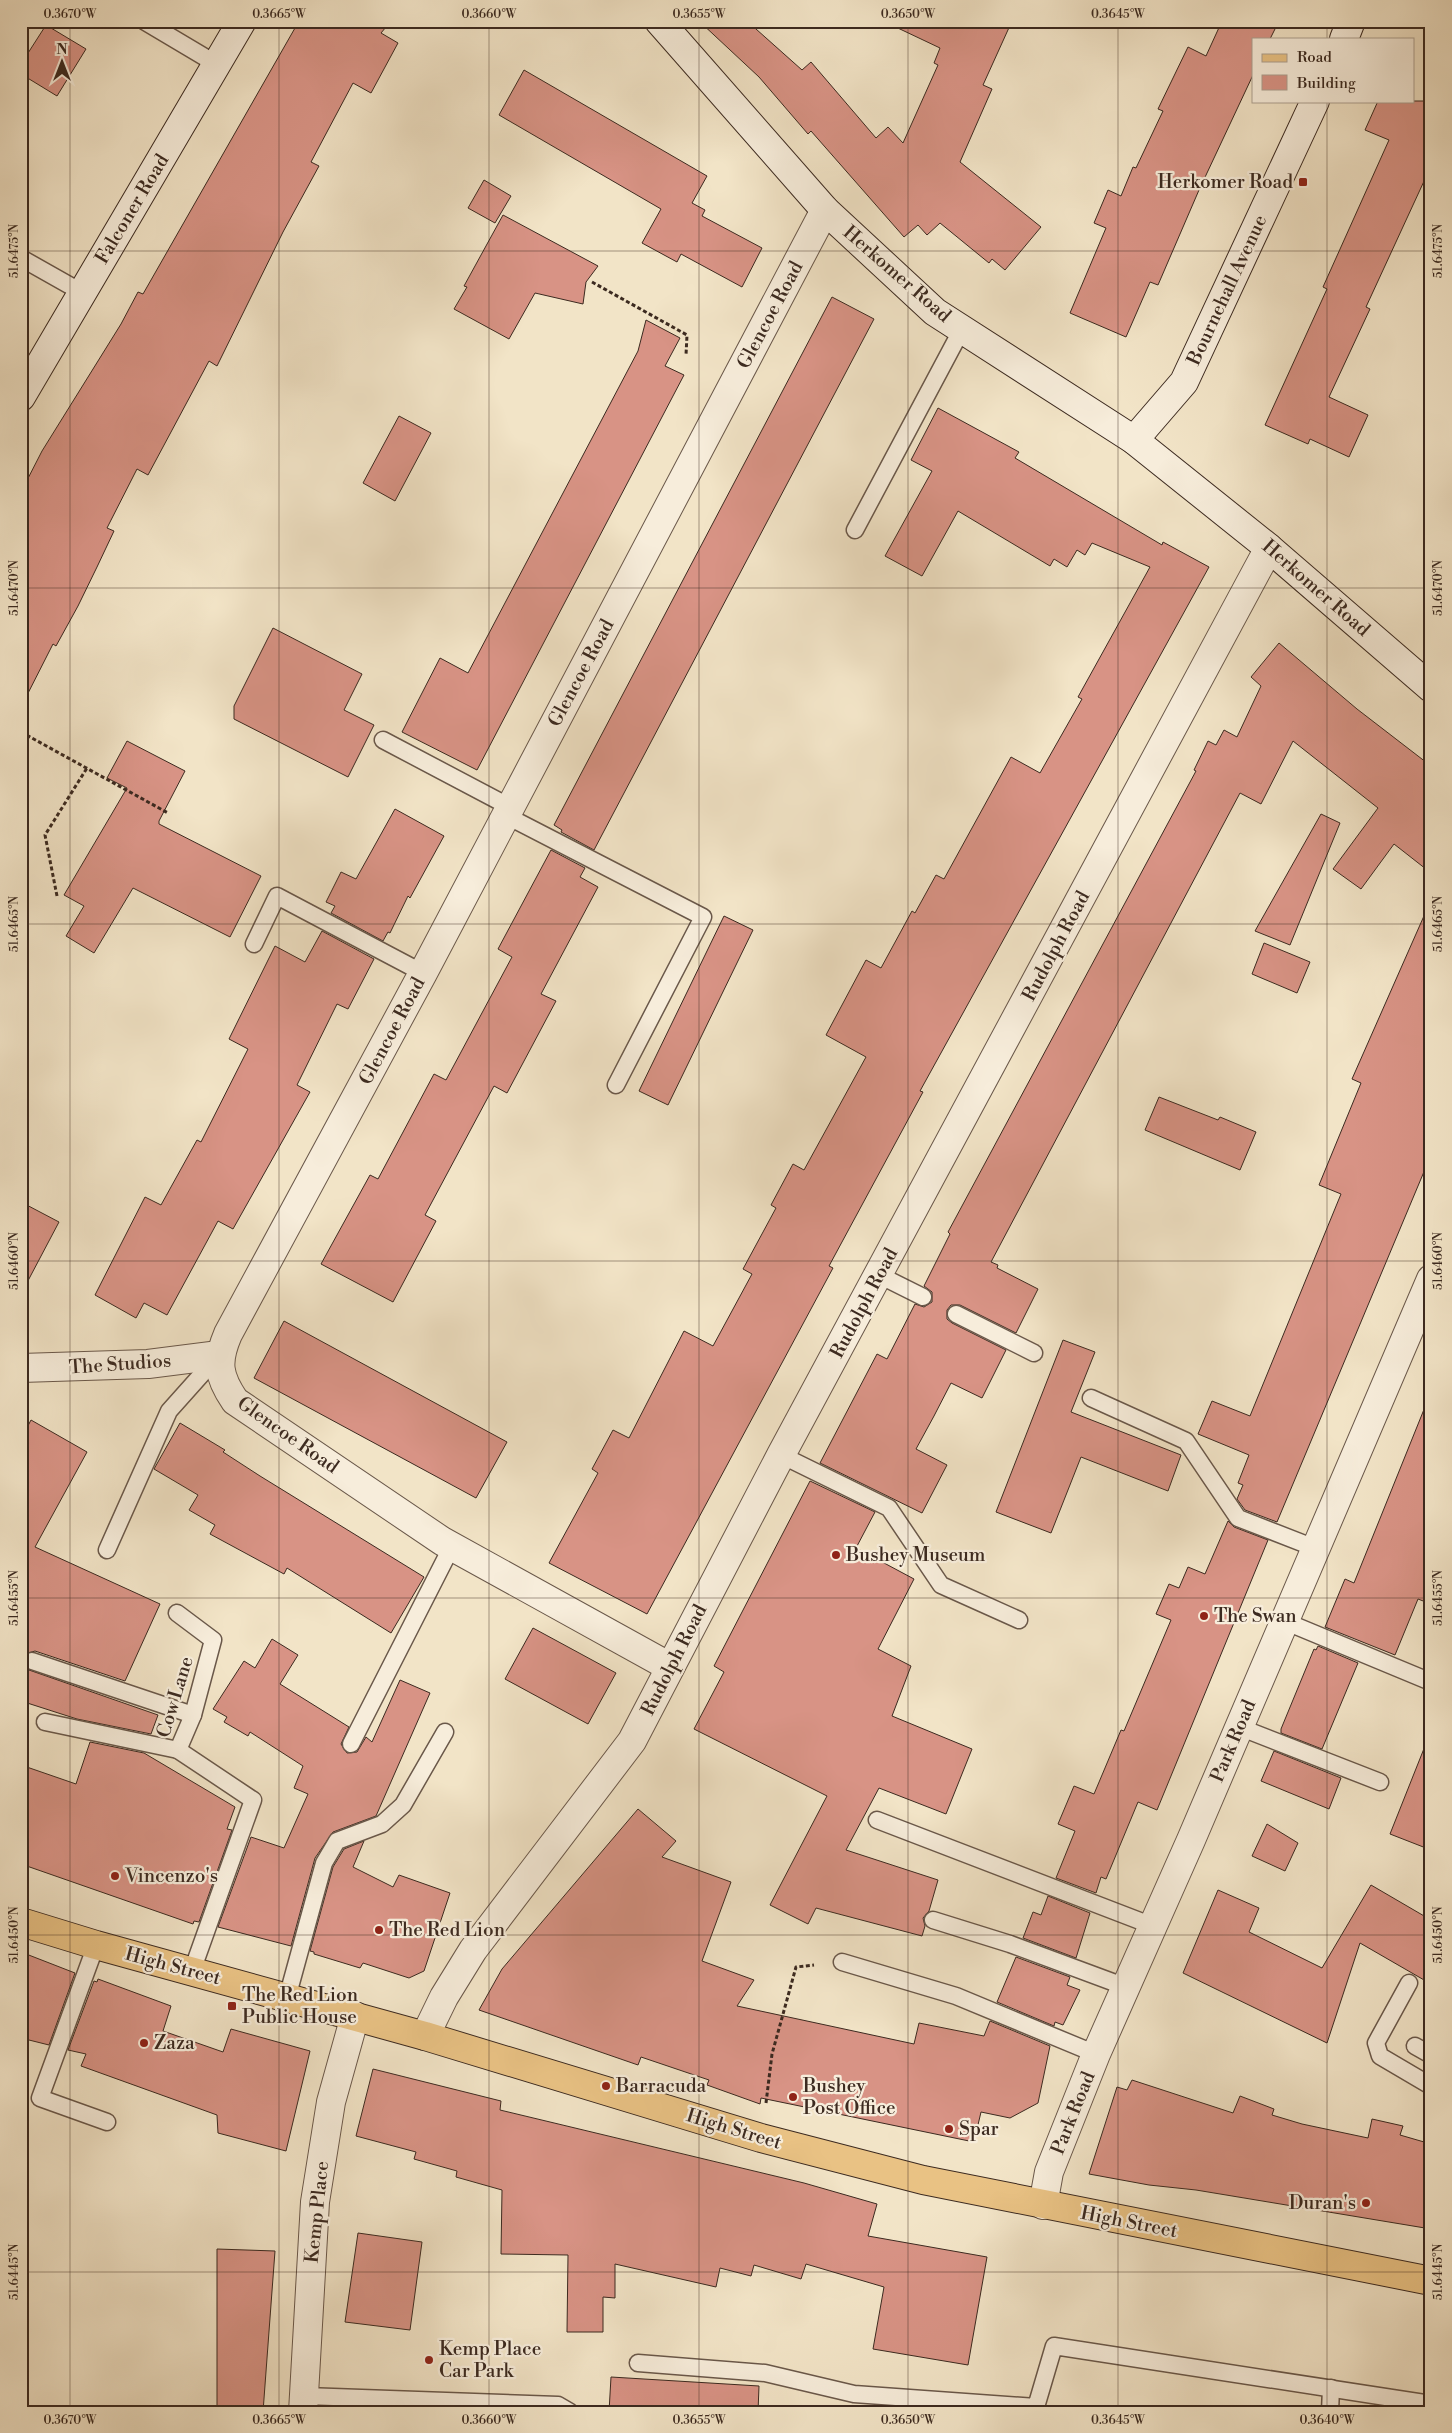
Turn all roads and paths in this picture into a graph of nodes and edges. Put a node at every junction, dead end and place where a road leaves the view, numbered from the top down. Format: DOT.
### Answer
graph roads {
  1 [pos="144,21"];
  2 [pos="242,21"];
  3 [pos="660,21"];
  4 [pos="1351,21"];
  5 [pos="1344,38"];
  6 [pos="218,65"];
  7 [pos="1315,102"];
  8 [pos="825,210"];
  9 [pos="21,258"];
  10 [pos="592,282"];
  11 [pos="82,293"];
  12 [pos="962,329"];
  13 [pos="686,355"];
  14 [pos="21,397"];
  15 [pos="1134,440"];
  16 [pos="855,530"];
  17 [pos="1269,548"];
  18 [pos="1431,688"];
  19 [pos="21,732"];
  20 [pos="383,740"];
  21 [pos="87,768"];
  22 [pos="508,811"];
  23 [pos="168,813"];
  24 [pos="57,896"];
  25 [pos="254,944"];
  26 [pos="423,973"];
  27 [pos="616,1085"];
  28 [pos="879,1275"];
  29 [pos="1431,1279"];
  30 [pos="923,1297"];
  31 [pos="956,1314"];
  32 [pos="1034,1353"];
  33 [pos="219,1355"];
  34 [pos="21,1368"];
  35 [pos="1091,1398"];
  36 [pos="781,1455"];
  37 [pos="452,1546"];
  38 [pos="1316,1548"];
  39 [pos="107,1550"];
  40 [pos="177,1613"];
  41 [pos="1019,1620"];
  42 [pos="1284,1621"];
  43 [pos="32,1662"];
  44 [pos="670,1667"];
  45 [pos="1431,1682"];
  46 [pos="193,1715"];
  47 [pos="45,1722"];
  48 [pos="1239,1728"];
  49 [pos="445,1732"];
  50 [pos="351,1744"];
  51 [pos="178,1750"];
  52 [pos="1380,1782"];
  53 [pos="877,1820"];
  54 [pos="933,1920"];
  55 [pos="21,1922"];
  56 [pos="1153,1926"];
  57 [pos="96,1945"];
  58 [pos="842,1962"];
  59 [pos="192,1971"];
  60 [pos="1409,1983"];
  61 [pos="1126,1987"];
  62 [pos="287,1998"];
  63 [pos="354,2016"];
  64 [pos="425,2036"];
  65 [pos="1415,2046"];
  66 [pos="1096,2054"];
  67 [pos="1431,2055"];
  68 [pos="1431,2086"];
  69 [pos="107,2122"];
  70 [pos="761,2138"];
  71 [pos="1043,2205"];
  72 [pos="1431,2281"];
  73 [pos="638,2363"];
  74 [pos="1331,2388"];
  75 [pos="304,2404"];
  76 [pos="1431,2404"];
  77 [pos="353,2405"];
  78 [pos="570,2412"];
  79 [pos="1330,2412"];
  1 -- 6 [label="lane"];
  2 -- 6 [label="street, Falconer Road"];
  3 -- 8 [label="street, Herkomer Road"];
  4 -- 5 [label="street"];
  6 -- 11 [label="street, Falconer Road"];
  7 -- 15 [label="street, Bournehall Avenue"];
  8 -- 12 [label="street, Herkomer Road"];
  8 -- 22 [label="street, Glencoe Road"];
  9 -- 11 [label="lane"];
  10 -- 13 [label="path"];
  11 -- 14 [label="street, Falconer Road"];
  12 -- 15 [label="street, Herkomer Road"];
  12 -- 16 [label="lane"];
  15 -- 17 [label="street, Herkomer Road"];
  17 -- 18 [label="street, Herkomer Road"];
  17 -- 28 [label="street, Rudolph Road"];
  19 -- 21 [label="path"];
  20 -- 22 [label="lane"];
  21 -- 23 [label="path"];
  21 -- 24 [label="path"];
  22 -- 26 [label="street, Glencoe Road"];
  22 -- 27 [label="lane"];
  25 -- 26 [label="lane"];
  26 -- 33 [label="street, Glencoe Road"];
  28 -- 30 [label="lane"];
  28 -- 36 [label="street, Rudolph Road"];
  29 -- 38 [label="street, Park Road"];
  31 -- 32 [label="lane"];
  33 -- 34 [label="street, The Studios"];
  33 -- 37 [label="street, Glencoe Road"];
  33 -- 39 [label="lane"];
  35 -- 38 [label="lane"];
  36 -- 41 [label="lane"];
  36 -- 44 [label="street, Rudolph Road"];
  37 -- 44 [label="street, Glencoe Road"];
  37 -- 50 [label="lane"];
  38 -- 42 [label="street, Park Road"];
  40 -- 46 [label="lane, Cow Lane"];
  42 -- 45 [label="lane"];
  42 -- 48 [label="street, Park Road"];
  43 -- 46 [label="lane"];
  44 -- 64 [label="street, Rudolph Road"];
  46 -- 51 [label="lane, Cow Lane"];
  47 -- 51 [label="lane"];
  48 -- 52 [label="lane"];
  48 -- 56 [label="street, Park Road"];
  49 -- 62 [label="lane"];
  51 -- 59 [label="lane, Cow Lane"];
  53 -- 56 [label="lane"];
  54 -- 61 [label="lane"];
  55 -- 57 [label="main road, High Street"];
  56 -- 61 [label="street, Park Road"];
  57 -- 59 [label="main road, High Street"];
  57 -- 69 [label="lane"];
  58 -- 66 [label="lane"];
  58 -- 70 [label="path"];
  59 -- 62 [label="main road, High Street"];
  60 -- 68 [label="lane"];
  61 -- 66 [label="street, Park Road"];
  62 -- 63 [label="main road, High Street"];
  63 -- 64 [label="main road, High Street"];
  63 -- 75 [label="street, Kemp Place"];
  64 -- 70 [label="main road, High Street"];
  65 -- 67 [label="lane"];
  66 -- 71 [label="street, Park Road"];
  70 -- 71 [label="main road, High Street"];
  71 -- 72 [label="main road, High Street"];
  73 -- 74 [label="lane"];
  74 -- 76 [label="lane"];
  74 -- 79 [label="lane"];
  75 -- 77 [label="lane"];
  77 -- 78 [label="lane"];
}
